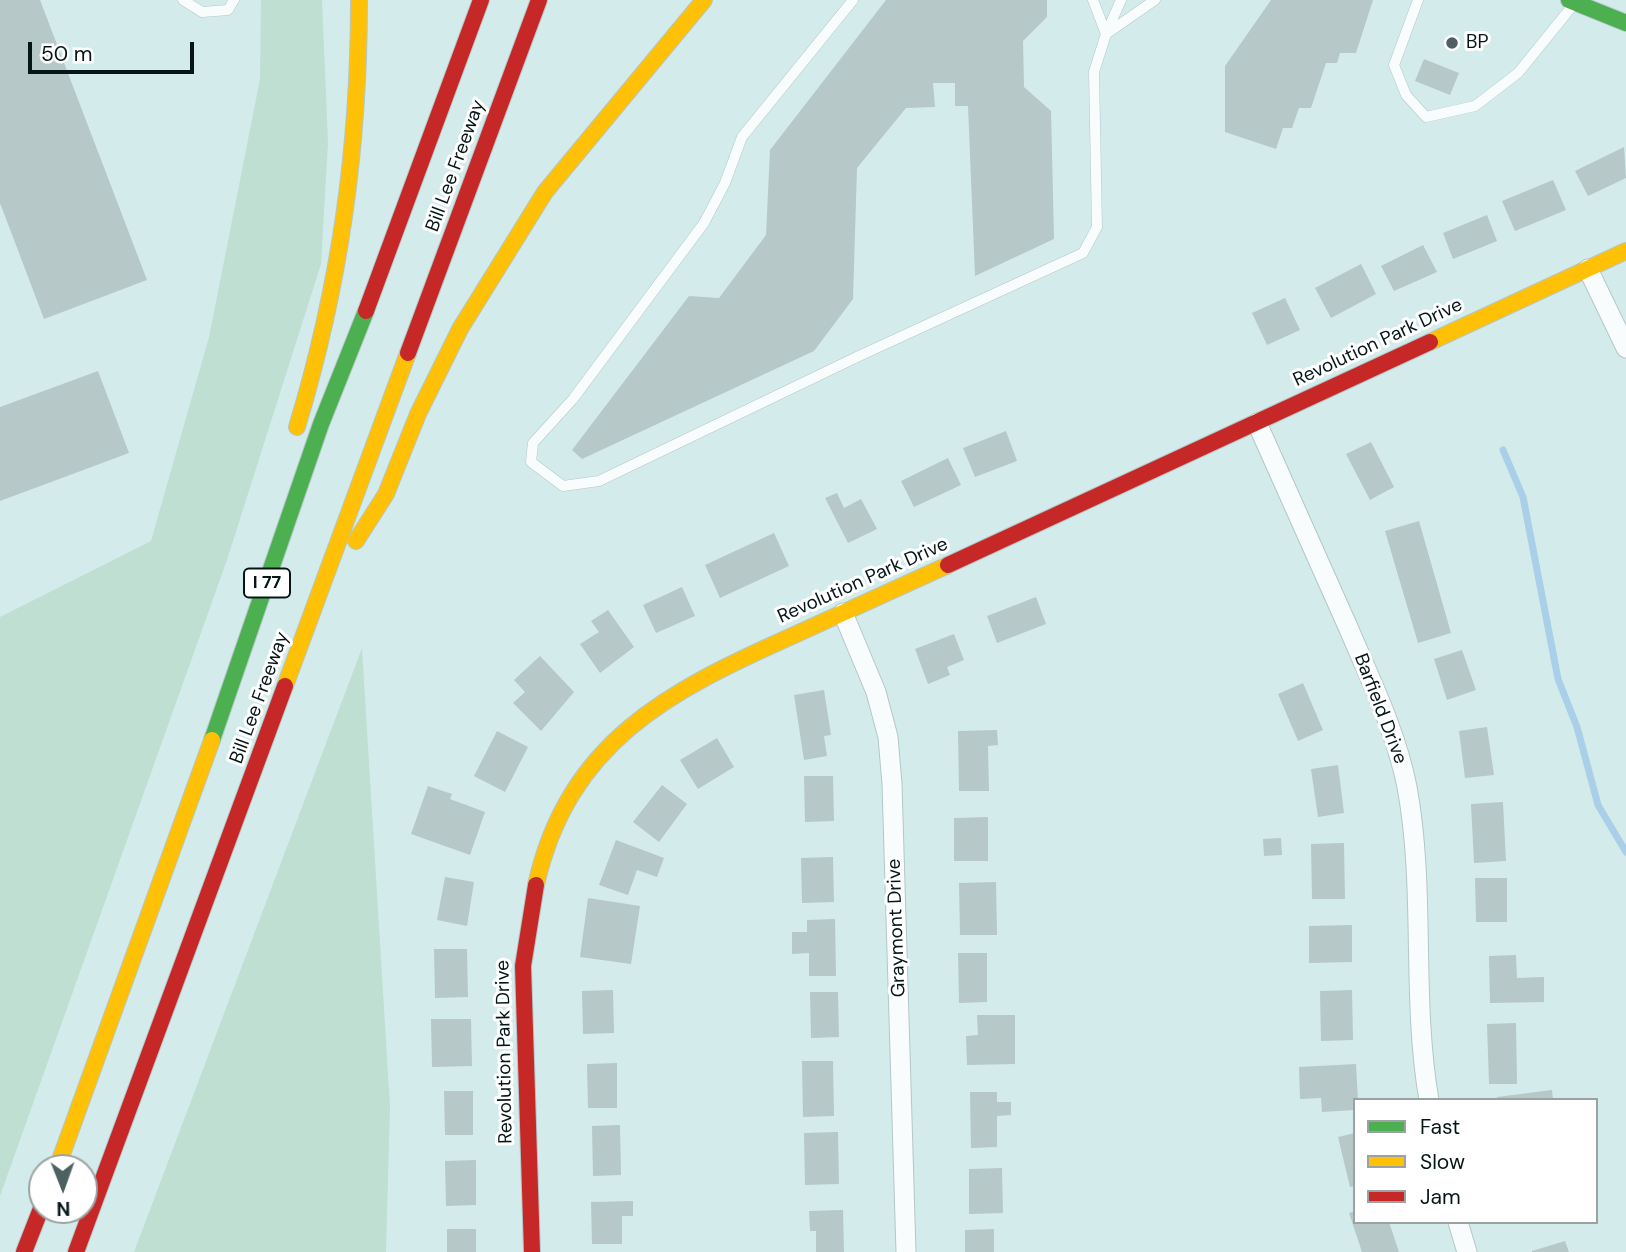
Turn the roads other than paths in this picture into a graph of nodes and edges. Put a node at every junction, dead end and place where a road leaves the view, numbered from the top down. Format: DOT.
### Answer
graph roads {
  1 [pos="183,0"];
  2 [pos="234,0"];
  3 [pos="359,0"];
  4 [pos="481,0"];
  5 [pos="539,0"];
  6 [pos="704,0"];
  7 [pos="853,0"];
  8 [pos="1093,0"];
  9 [pos="1121,0"];
  10 [pos="1155,0"];
  11 [pos="1418,0"];
  12 [pos="1573,1"];
  13 [pos="1626,23"];
  14 [pos="1106,34"];
  15 [pos="1626,251"];
  16 [pos="1588,269"];
  17 [pos="1626,348"];
  18 [pos="1257,423"];
  19 [pos="294,437"];
  20 [pos="264,538"];
  21 [pos="318,601"];
  22 [pos="843,613"];
  23 [pos="226,701"];
  24 [pos="1429,1098"];
  25 [pos="62,1154"];
  26 [pos="35,1224"];
  27 [pos="1459,1224"];
  28 [pos="24,1252"];
  29 [pos="76,1252"];
  30 [pos="532,1252"];
  31 [pos="906,1252"];
  32 [pos="1467,1252"];
  1 -- 2 [label="lane"];
  3 -- 19 [label="main road"];
  4 -- 23 [label="main road, Bill Lee Freeway / I 77"];
  5 -- 21 [label="main road, Bill Lee Freeway / I 77"];
  6 -- 21 [label="main road"];
  7 -- 14 [label="lane"];
  8 -- 14 [label="lane"];
  9 -- 14 [label="lane"];
  10 -- 14 [label="lane"];
  11 -- 12 [label="lane"];
  12 -- 13 [label="main road"];
  15 -- 16 [label="main road, Revolution Park Drive"];
  16 -- 17 [label="street"];
  16 -- 18 [label="main road, Revolution Park Drive"];
  18 -- 22 [label="main road, Revolution Park Drive"];
  18 -- 24 [label="street, Barfield Drive"];
  20 -- 23 [label="main road"];
  21 -- 29 [label="main road, Bill Lee Freeway / I 77"];
  22 -- 30 [label="main road, Revolution Park Drive"];
  22 -- 31 [label="street, Graymont Drive"];
  23 -- 25 [label="main road, Bill Lee Freeway / I 77"];
  26 -- 28 [label="main road"];
  27 -- 32 [label="street"];
}
